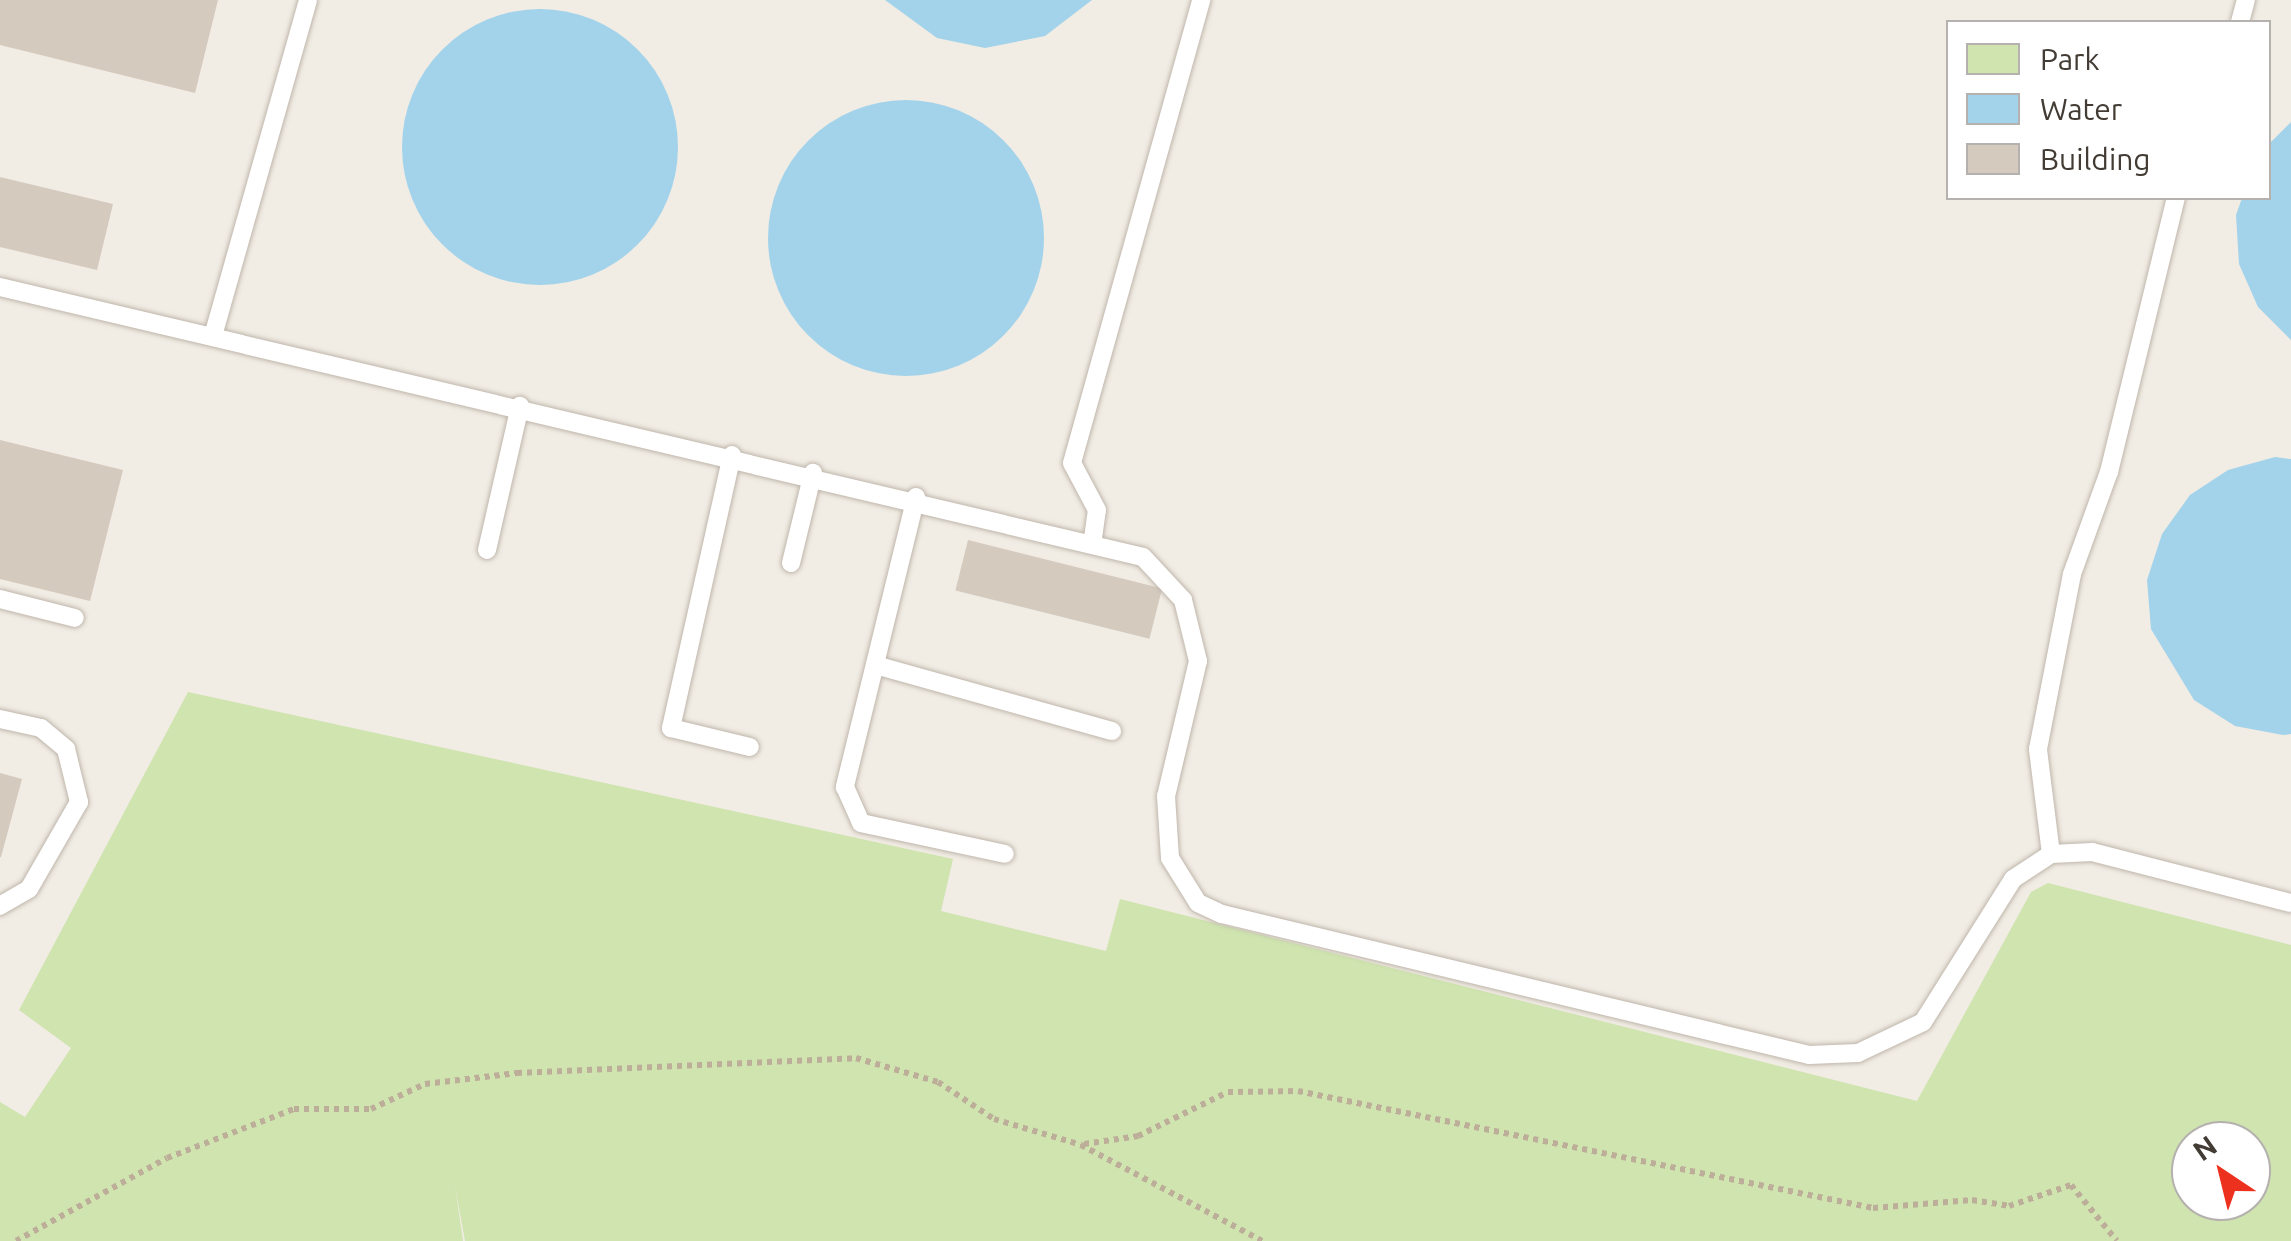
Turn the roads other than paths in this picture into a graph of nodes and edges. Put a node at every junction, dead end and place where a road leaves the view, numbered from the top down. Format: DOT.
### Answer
graph roads {
  1 [pos="308,0"];
  2 [pos="1200,0"];
  3 [pos="2176,200"];
  4 [pos="0,287"];
  5 [pos="213,336"];
  6 [pos="520,406"];
  7 [pos="732,455"];
  8 [pos="814,474"];
  9 [pos="916,497"];
  10 [pos="1093,538"];
  11 [pos="487,550"];
  12 [pos="791,563"];
  13 [pos="0,599"];
  14 [pos="75,618"];
  15 [pos="879,666"];
  16 [pos="0,719"];
  17 [pos="1112,730"];
  18 [pos="750,747"];
  19 [pos="1006,854"];
  20 [pos="2052,854"];
  21 [pos="2291,904"];
  22 [pos="4,909"];
  1 -- 5 [label="lane"];
  2 -- 10 [label="lane"];
  3 -- 20 [label="lane"];
  4 -- 5 [label="lane"];
  5 -- 6 [label="lane"];
  6 -- 7 [label="lane"];
  6 -- 11 [label="lane"];
  7 -- 8 [label="lane"];
  7 -- 18 [label="lane"];
  8 -- 9 [label="lane"];
  8 -- 12 [label="lane"];
  9 -- 10 [label="lane"];
  9 -- 15 [label="lane"];
  10 -- 20 [label="lane"];
  13 -- 14 [label="lane"];
  15 -- 17 [label="lane"];
  15 -- 19 [label="lane"];
  16 -- 22 [label="lane"];
  20 -- 21 [label="lane"];
}
